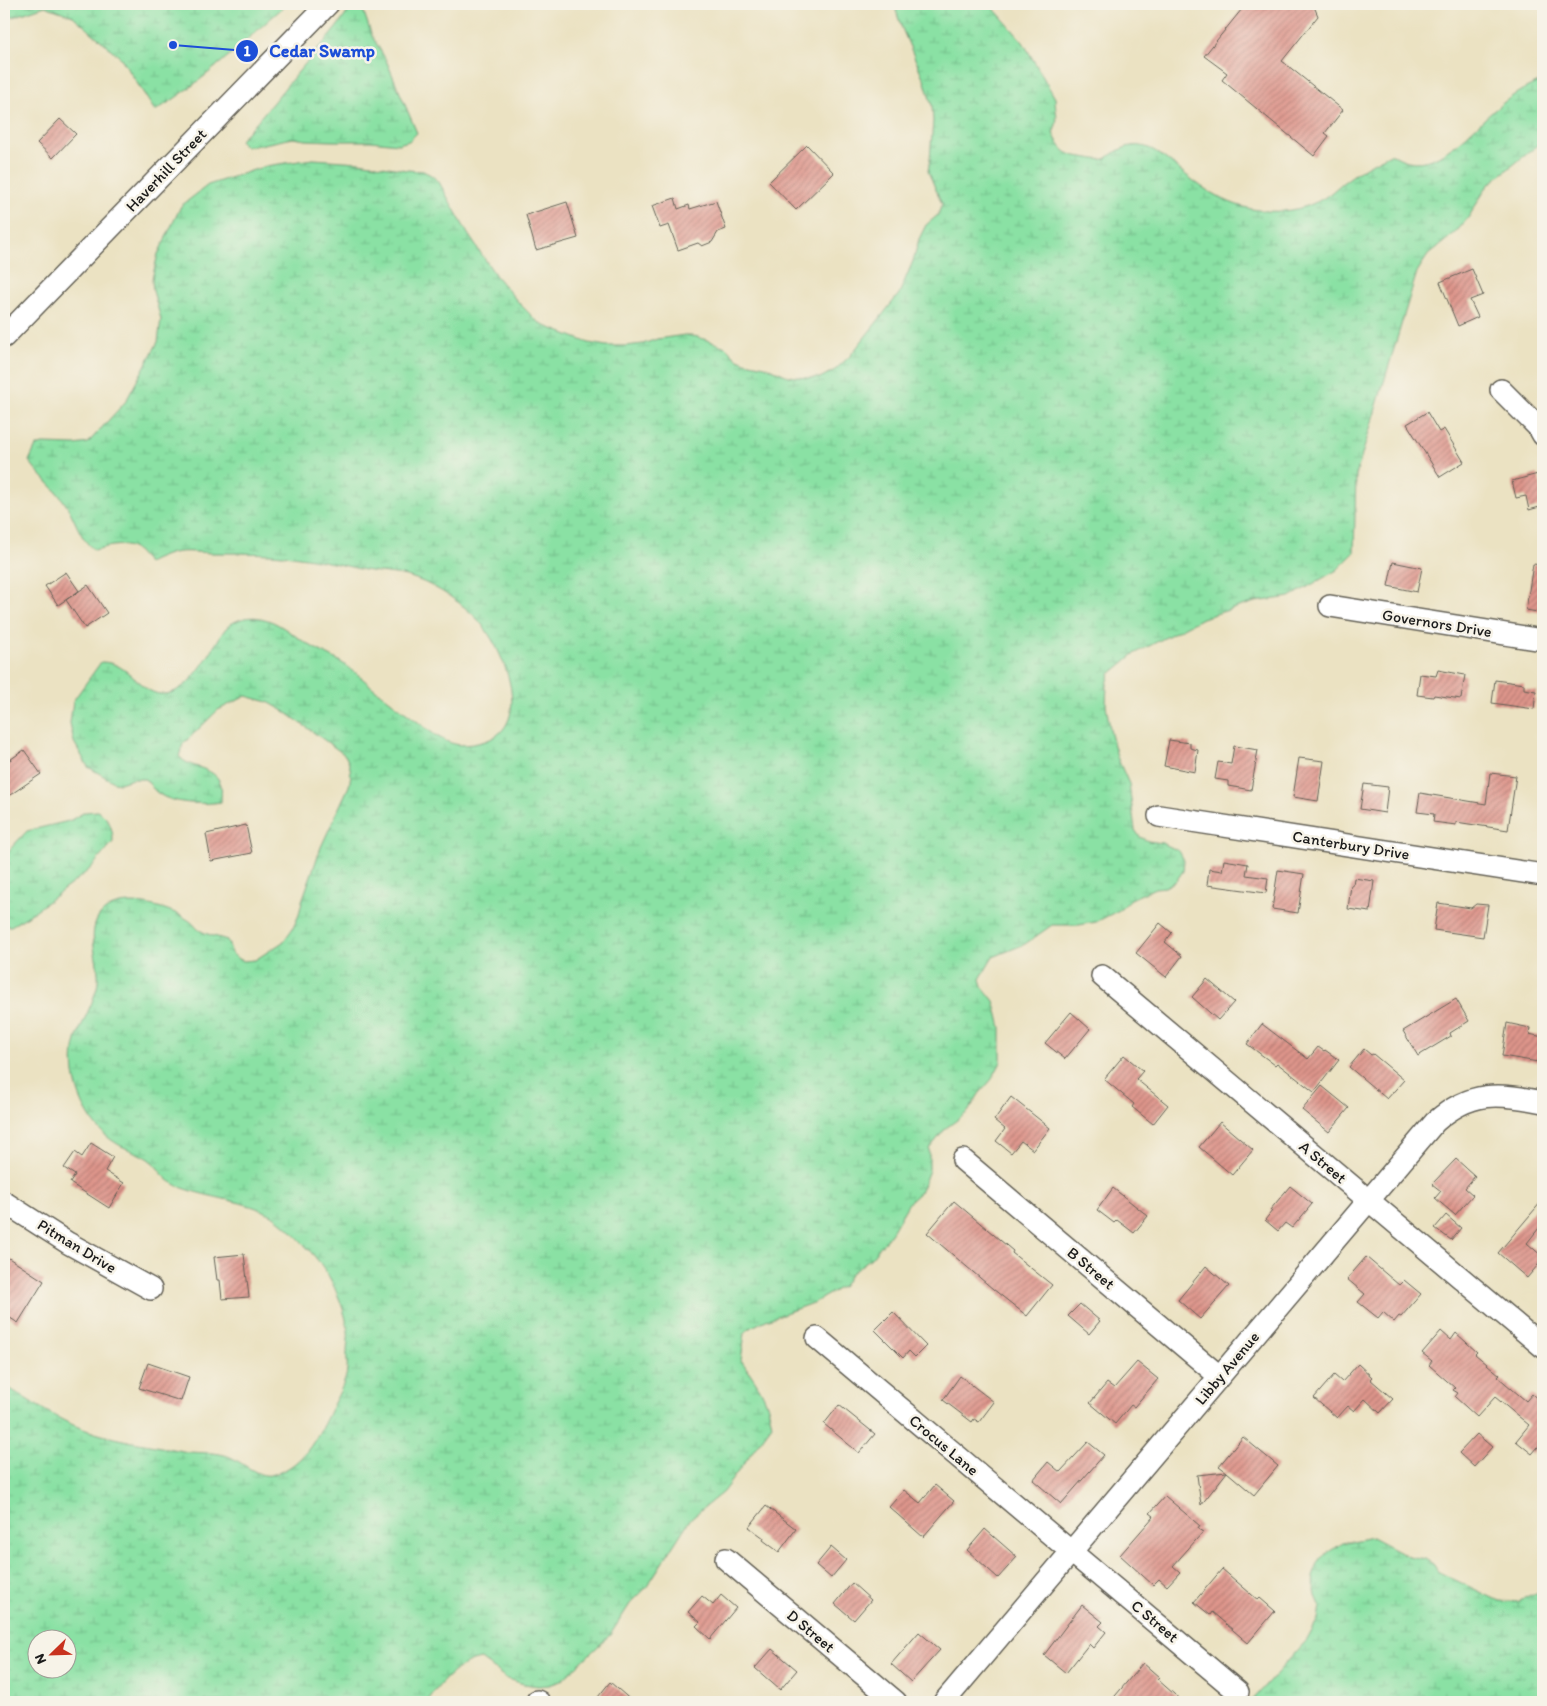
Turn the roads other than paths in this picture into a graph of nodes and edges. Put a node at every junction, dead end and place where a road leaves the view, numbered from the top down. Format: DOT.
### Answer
graph roads {
  1 [pos="328,4"];
  2 [pos="4,337"];
  3 [pos="1501,390"];
  4 [pos="1543,435"];
  5 [pos="1330,606"];
  6 [pos="1543,640"];
  7 [pos="1159,816"];
  8 [pos="1543,875"];
  9 [pos="1102,976"];
  10 [pos="1543,1102"];
  11 [pos="963,1160"];
  12 [pos="1368,1200"];
  13 [pos="4,1202"];
  14 [pos="151,1289"];
  15 [pos="817,1338"];
  16 [pos="1543,1348"];
  17 [pos="1219,1376"];
  18 [pos="1072,1551"];
  19 [pos="726,1559"];
  20 [pos="1238,1692"];
  21 [pos="896,1702"];
  22 [pos="944,1702"];
  1 -- 2 [label="street, Haverhill Street"];
  3 -- 4 [label="street"];
  5 -- 6 [label="street, Governors Drive"];
  7 -- 8 [label="street, Canterbury Drive"];
  9 -- 12 [label="street, A Street"];
  10 -- 12 [label="street, Libby Avenue"];
  11 -- 17 [label="street, B Street"];
  12 -- 16 [label="street, A Street"];
  12 -- 17 [label="street, Libby Avenue"];
  13 -- 14 [label="street, Pitman Drive"];
  15 -- 18 [label="street, Crocus Lane"];
  17 -- 18 [label="street, Libby Avenue"];
  18 -- 20 [label="street, C Street"];
  18 -- 22 [label="street, Libby Avenue"];
  19 -- 21 [label="street, D Street"];
}
